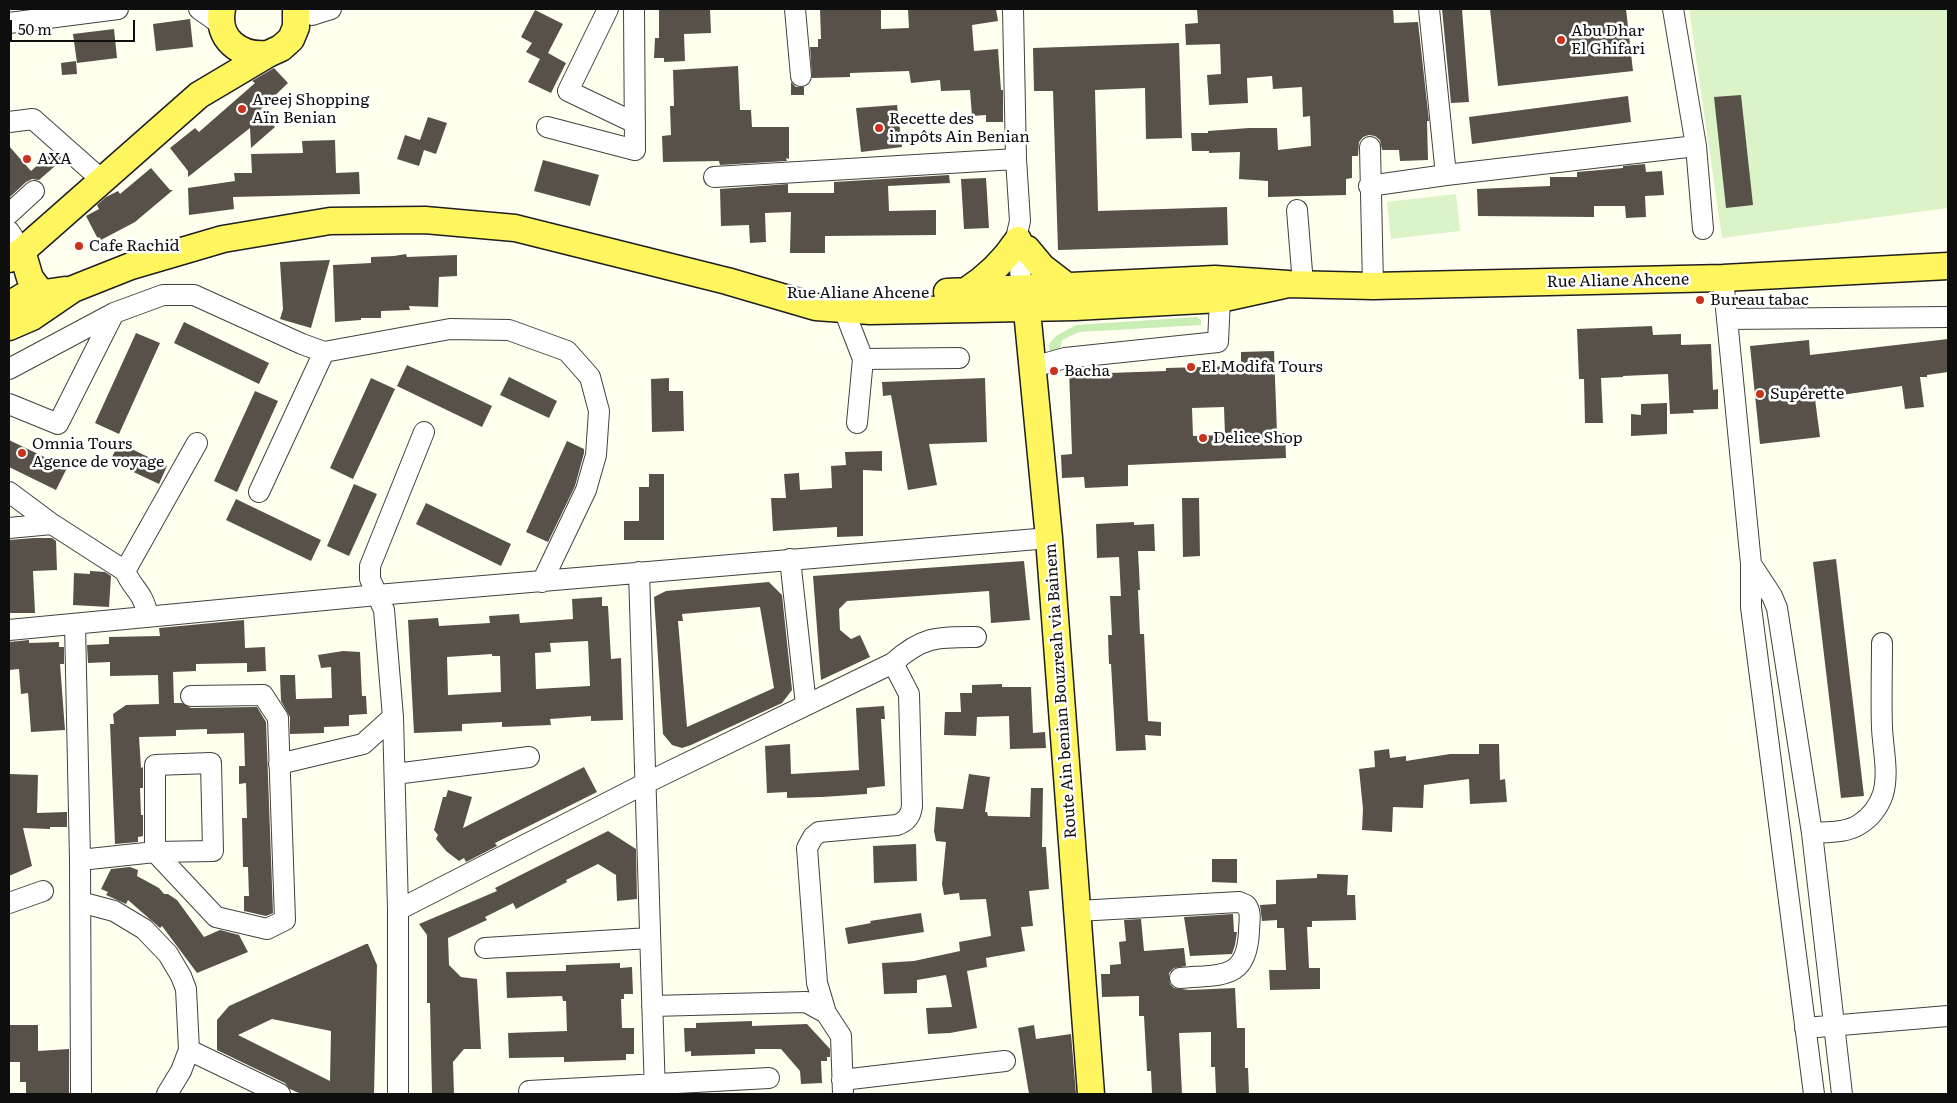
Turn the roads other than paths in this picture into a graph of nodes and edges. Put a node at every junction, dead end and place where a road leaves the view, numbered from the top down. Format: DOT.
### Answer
graph roads {
  1 [pos="118,9"];
  2 [pos="199,9"];
  3 [pos="608,9"];
  4 [pos="634,9"];
  5 [pos="795,9"];
  6 [pos="1013,9"];
  7 [pos="1429,9"];
  8 [pos="1674,9"];
  9 [pos="314,10"];
  10 [pos="9,23"];
  11 [pos="224,26"];
  12 [pos="268,54"];
  13 [pos="801,76"];
  14 [pos="199,95"];
  15 [pos="9,122"];
  16 [pos="635,123"];
  17 [pos="547,127"];
  18 [pos="1696,146"];
  19 [pos="1370,147"];
  20 [pos="1016,159"];
  21 [pos="1446,175"];
  22 [pos="714,177"];
  23 [pos="103,180"];
  24 [pos="1369,186"];
  25 [pos="34,191"];
  26 [pos="1297,210"];
  27 [pos="9,214"];
  28 [pos="1703,229"];
  29 [pos="1022,237"];
  30 [pos="13,247"];
  31 [pos="1948,266"];
  32 [pos="9,273"];
  33 [pos="1723,278"];
  34 [pos="1296,284"];
  35 [pos="1372,286"];
  36 [pos="73,289"];
  37 [pos="770,293"];
  38 [pos="42,294"];
  39 [pos="1071,297"];
  40 [pos="1026,298"];
  41 [pos="1220,299"];
  42 [pos="974,300"];
  43 [pos="9,305"];
  44 [pos="844,310"];
  45 [pos="114,313"];
  46 [pos="1948,318"];
  47 [pos="1727,319"];
  48 [pos="9,327"];
  49 [pos="324,352"];
  50 [pos="959,358"];
  51 [pos="863,359"];
  52 [pos="1033,359"];
  53 [pos="9,369"];
  54 [pos="9,404"];
  55 [pos="857,423"];
  56 [pos="424,432"];
  57 [pos="197,443"];
  58 [pos="9,492"];
  59 [pos="259,492"];
  60 [pos="52,524"];
  61 [pos="9,528"];
  62 [pos="1050,538"];
  63 [pos="790,559"];
  64 [pos="1751,564"];
  65 [pos="124,571"];
  66 [pos="639,572"];
  67 [pos="542,582"];
  68 [pos="377,595"];
  69 [pos="148,616"];
  70 [pos="75,624"];
  71 [pos="9,630"];
  72 [pos="976,637"];
  73 [pos="1882,643"];
  74 [pos="893,663"];
  75 [pos="191,696"];
  76 [pos="806,705"];
  77 [pos="393,717"];
  78 [pos="529,757"];
  79 [pos="279,764"];
  80 [pos="395,774"];
  81 [pos="646,783"];
  82 [pos="1812,834"];
  83 [pos="154,852"];
  84 [pos="80,860"];
  85 [pos="1818,888"];
  86 [pos="43,891"];
  87 [pos="1788,893"];
  88 [pos="80,902"];
  89 [pos="9,903"];
  90 [pos="398,910"];
  91 [pos="1077,911"];
  92 [pos="650,938"];
  93 [pos="485,948"];
  94 [pos="1180,978"];
  95 [pos="652,1006"];
  96 [pos="826,1013"];
  97 [pos="1948,1016"];
  98 [pos="1834,1026"];
  99 [pos="1805,1028"];
  100 [pos="189,1050"];
  101 [pos="1005,1061"];
  102 [pos="769,1078"];
  103 [pos="842,1087"];
  104 [pos="655,1089"];
  105 [pos="529,1091"];
  106 [pos="81,1094"];
  107 [pos="167,1094"];
  108 [pos="280,1094"];
  109 [pos="398,1094"];
  110 [pos="1091,1094"];
  111 [pos="1814,1094"];
  112 [pos="1842,1094"];
  1 -- 10 [label="street"];
  2 -- 11 [label="street"];
  3 -- 16 [label="street"];
  4 -- 16 [label="street"];
  5 -- 13 [label="street"];
  6 -- 20 [label="street"];
  7 -- 21 [label="street"];
  8 -- 18 [label="street"];
  9 -- 12 [label="main road"];
  11 -- 12 [label="main road"];
  11 -- 14 [label="main road"];
  12 -- 14 [label="main road"];
  14 -- 23 [label="main road"];
  15 -- 23 [label="street"];
  16 -- 17 [label="street"];
  18 -- 21 [label="street"];
  18 -- 28 [label="street"];
  19 -- 24 [label="street"];
  20 -- 22 [label="street"];
  20 -- 29 [label="street"];
  21 -- 24 [label="street"];
  23 -- 30 [label="main road"];
  24 -- 35 [label="street"];
  25 -- 27 [label="street"];
  26 -- 34 [label="street"];
  29 -- 39 [label="main road"];
  29 -- 40 [label="street"];
  29 -- 42 [label="main road"];
  30 -- 32 [label="main road"];
  30 -- 38 [label="main road"];
  31 -- 33 [label="main road, Rue Aliane Ahcene"];
  33 -- 35 [label="main road, Rue Aliane Ahcene"];
  33 -- 47 [label="street"];
  34 -- 35 [label="main road, Rue Aliane Ahcene"];
  34 -- 39 [label="main road, Rue Aliane Ahcene"];
  34 -- 41 [label="main road, Rue Aliane Ahcene"];
  36 -- 37 [label="main road"];
  36 -- 38 [label="main road"];
  36 -- 48 [label="main road"];
  37 -- 42 [label="main road, Rue Aliane Ahcene"];
  37 -- 44 [label="main road, Rue Aliane Ahcene"];
  38 -- 43 [label="main road"];
  39 -- 40 [label="main road, Rue Aliane Ahcene"];
  39 -- 41 [label="main road, Rue Aliane Ahcene"];
  39 -- 52 [label="main road"];
  40 -- 42 [label="main road, Rue Aliane Ahcene"];
  40 -- 52 [label="main road, Route Ain benian Bouzreah via Bainem"];
  41 -- 52 [label="street"];
  42 -- 44 [label="main road, Rue Aliane Ahcene"];
  42 -- 52 [label="main road"];
  44 -- 51 [label="street"];
  45 -- 49 [label="street"];
  45 -- 53 [label="street"];
  45 -- 54 [label="street"];
  46 -- 47 [label="street"];
  47 -- 64 [label="street"];
  49 -- 59 [label="street"];
  49 -- 67 [label="street"];
  50 -- 51 [label="street"];
  51 -- 55 [label="street"];
  52 -- 62 [label="main road, Route Ain benian Bouzreah via Bainem"];
  56 -- 68 [label="street"];
  57 -- 65 [label="street"];
  58 -- 60 [label="street"];
  60 -- 61 [label="street"];
  60 -- 65 [label="street"];
  62 -- 63 [label="street"];
  62 -- 91 [label="main road, Route Ain benian Bouzreah via Bainem"];
  63 -- 66 [label="street"];
  63 -- 76 [label="street"];
  64 -- 82 [label="street"];
  64 -- 87 [label="street"];
  65 -- 69 [label="street"];
  66 -- 67 [label="street"];
  66 -- 81 [label="street"];
  67 -- 68 [label="street"];
  68 -- 69 [label="street"];
  68 -- 77 [label="street"];
  69 -- 70 [label="street"];
  70 -- 71 [label="street"];
  70 -- 84 [label="street"];
  72 -- 74 [label="street"];
  73 -- 82 [label="street"];
  74 -- 76 [label="street"];
  74 -- 96 [label="street"];
  75 -- 79 [label="street"];
  76 -- 81 [label="street"];
  77 -- 79 [label="street"];
  77 -- 80 [label="street"];
  78 -- 80 [label="street"];
  79 -- 83 [label="street"];
  80 -- 90 [label="street"];
  81 -- 90 [label="street"];
  81 -- 92 [label="street"];
  82 -- 85 [label="street"];
  83 -- 83 [label="street"];
  83 -- 84 [label="street"];
  84 -- 88 [label="street"];
  85 -- 87 [label="street"];
  85 -- 98 [label="street"];
  86 -- 89 [label="street"];
  87 -- 99 [label="street"];
  88 -- 100 [label="street"];
  88 -- 106 [label="street"];
  90 -- 109 [label="street"];
  91 -- 94 [label="street"];
  91 -- 110 [label="main road, Route Ain benian Bouzreah via Bainem"];
  92 -- 93 [label="street"];
  92 -- 95 [label="street"];
  95 -- 96 [label="street"];
  95 -- 104 [label="street"];
  96 -- 103 [label="street"];
  97 -- 98 [label="street"];
  98 -- 99 [label="street"];
  98 -- 112 [label="street"];
  99 -- 111 [label="street"];
  100 -- 107 [label="street"];
  100 -- 108 [label="street"];
  101 -- 103 [label="street"];
  102 -- 104 [label="street"];
  104 -- 105 [label="street"];
}
